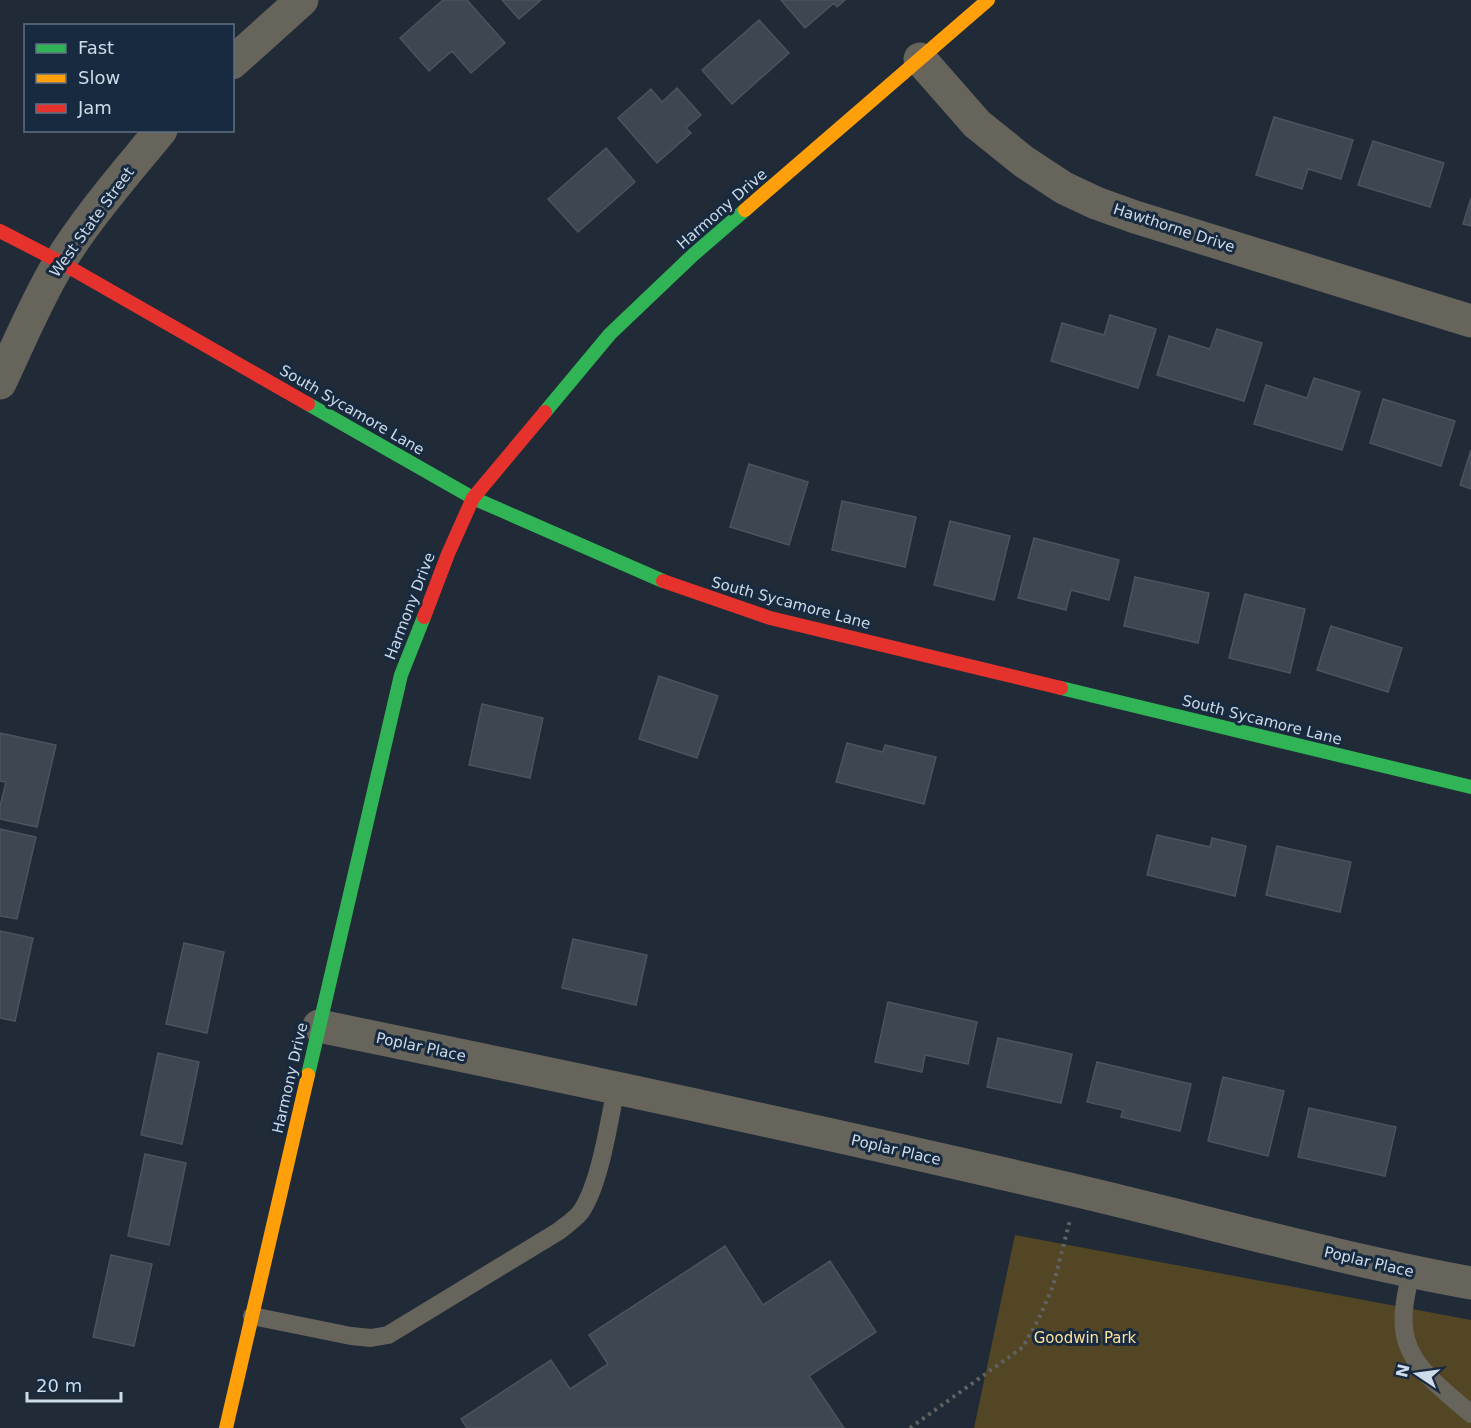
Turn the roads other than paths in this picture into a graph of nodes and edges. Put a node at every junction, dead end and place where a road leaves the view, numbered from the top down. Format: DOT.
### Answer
graph roads {
  1 [pos="302,0"];
  2 [pos="988,0"];
  3 [pos="920,59"];
  4 [pos="234,61"];
  5 [pos="159,132"];
  6 [pos="0,231"];
  7 [pos="60,262"];
  8 [pos="1471,321"];
  9 [pos="0,383"];
  10 [pos="473,498"];
  11 [pos="1471,787"];
  12 [pos="319,1026"];
  13 [pos="616,1088"];
  14 [pos="1411,1272"];
  15 [pos="1471,1283"];
  16 [pos="252,1316"];
  17 [pos="1471,1414"];
  18 [pos="226,1428"];
  1 -- 4 [label="street"];
  2 -- 3 [label="street, Harmony Drive"];
  3 -- 8 [label="street, Hawthorne Drive"];
  3 -- 10 [label="street, Harmony Drive"];
  5 -- 7 [label="street, West State Street"];
  6 -- 7 [label="street, South Sycamore Lane"];
  7 -- 9 [label="street, West State Street"];
  7 -- 10 [label="street, South Sycamore Lane"];
  10 -- 11 [label="street, South Sycamore Lane"];
  10 -- 12 [label="street, Harmony Drive"];
  12 -- 13 [label="street, Poplar Place"];
  12 -- 16 [label="street, Harmony Drive"];
  13 -- 14 [label="street, Poplar Place"];
  13 -- 16 [label="lane"];
  14 -- 15 [label="street, Poplar Place"];
  14 -- 17 [label="lane"];
  16 -- 18 [label="street, Harmony Drive"];
}
